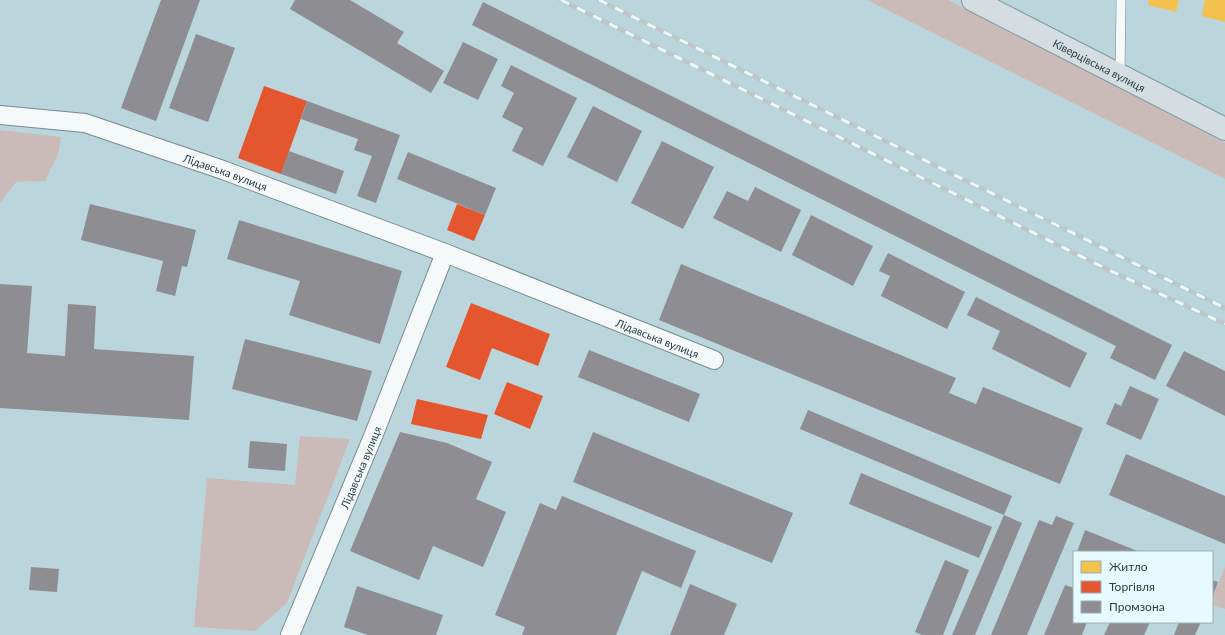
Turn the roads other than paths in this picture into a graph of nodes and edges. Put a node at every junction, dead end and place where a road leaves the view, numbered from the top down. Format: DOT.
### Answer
graph roads {
  1 [pos="973,0"];
  2 [pos="1121,0"];
  3 [pos="1120,76"];
  4 [pos="0,114"];
  5 [pos="1225,129"];
  6 [pos="445,253"];
  7 [pos="714,360"];
  8 [pos="290,635"];
  1 -- 3 [label="main road, Ківерцівська вулиця"];
  2 -- 3 [label="lane"];
  3 -- 5 [label="main road, Ківерцівська вулиця"];
  4 -- 6 [label="street, Лідавська вулиця"];
  6 -- 7 [label="street, Лідавська вулиця"];
  6 -- 8 [label="street, Лідавська вулиця"];
}
